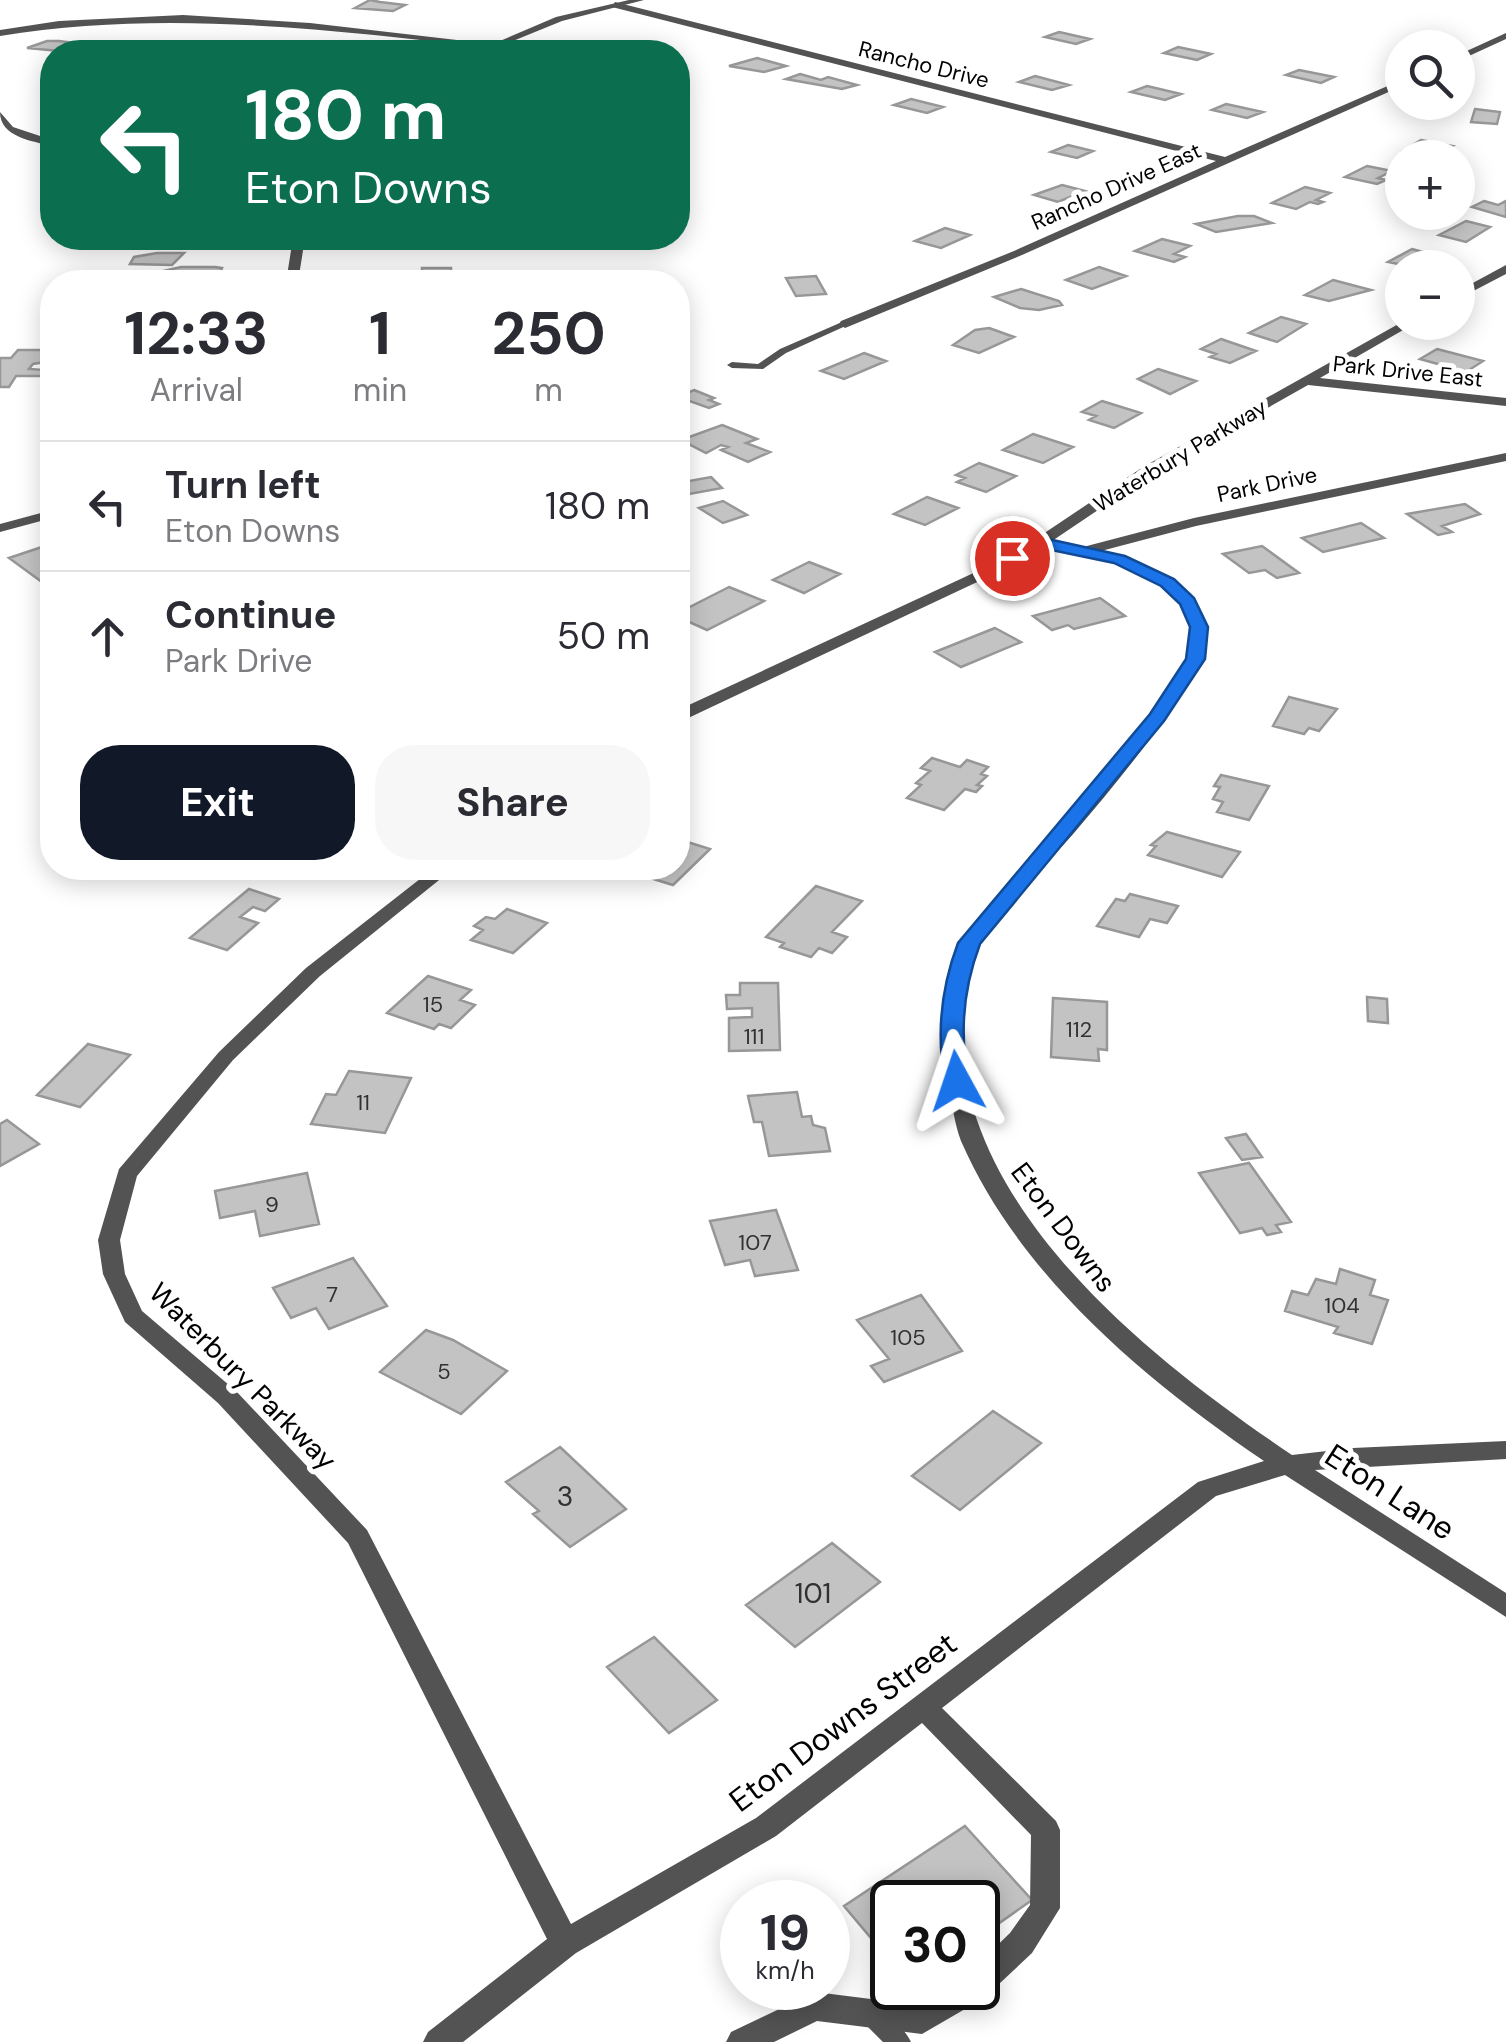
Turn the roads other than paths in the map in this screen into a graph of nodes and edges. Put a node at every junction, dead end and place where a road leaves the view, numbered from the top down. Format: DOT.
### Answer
graph roads {
  1 [pos="640,0"];
  2 [pos="614,6"];
  3 [pos="0,21"];
  4 [pos="20,26"];
  5 [pos="0,32"];
  6 [pos="1506,36"];
  7 [pos="457,40"];
  8 [pos="505,40"];
  9 [pos="1475,50"];
  10 [pos="1385,90"];
  11 [pos="0,115"];
  12 [pos="40,139"];
  13 [pos="1224,160"];
  14 [pos="1506,269"];
  15 [pos="1475,286"];
  16 [pos="845,324"];
  17 [pos="1385,337"];
  18 [pos="732,365"];
  19 [pos="1307,381"];
  20 [pos="1506,402"];
  21 [pos="1506,457"];
  22 [pos="40,517"];
  23 [pos="0,528"];
  24 [pos="1039,542"];
  25 [pos="1081,552"];
  26 [pos="690,710"];
  27 [pos="430,880"];
  28 [pos="1506,1450"];
  29 [pos="1288,1464"];
  30 [pos="1506,1606"];
  31 [pos="923,1707"];
  32 [pos="565,1944"];
  33 [pos="1000,1962"];
  34 [pos="937,2010"];
  35 [pos="870,2013"];
  36 [pos="439,2042"];
  37 [pos="742,2042"];
  38 [pos="899,2042"];
  1 -- 2 [label="street"];
  2 -- 8 [label="street"];
  2 -- 13 [label="street, Rancho Drive"];
  3 -- 4 [label="street"];
  4 -- 5 [label="street"];
  4 -- 7 [label="street"];
  6 -- 9 [label="street"];
  10 -- 13 [label="street, Rancho Drive East"];
  11 -- 12 [label="street"];
  13 -- 16 [label="street, Rancho Drive East"];
  14 -- 15 [label="street"];
  16 -- 18 [label="lane"];
  17 -- 19 [label="street, Waterbury Parkway"];
  19 -- 20 [label="street, Park Drive East"];
  19 -- 24 [label="street, Waterbury Parkway"];
  21 -- 25 [label="street, Park Drive"];
  22 -- 23 [label="street"];
  24 -- 25 [label="street, Park Drive"];
  24 -- 26 [label="street, Waterbury Parkway"];
  25 -- 29 [label="street, Eton Downs"];
  27 -- 32 [label="street, Waterbury Parkway"];
  28 -- 29 [label="street, Eton Downs Street"];
  29 -- 30 [label="street, Eton Lane"];
  29 -- 31 [label="street, Eton Downs Street"];
  31 -- 32 [label="street, Eton Downs Street"];
  31 -- 33 [label="street"];
  32 -- 36 [label="street, Eton Downs Street"];
  34 -- 35 [label="street"];
  35 -- 37 [label="street"];
  35 -- 38 [label="lane"];
}
